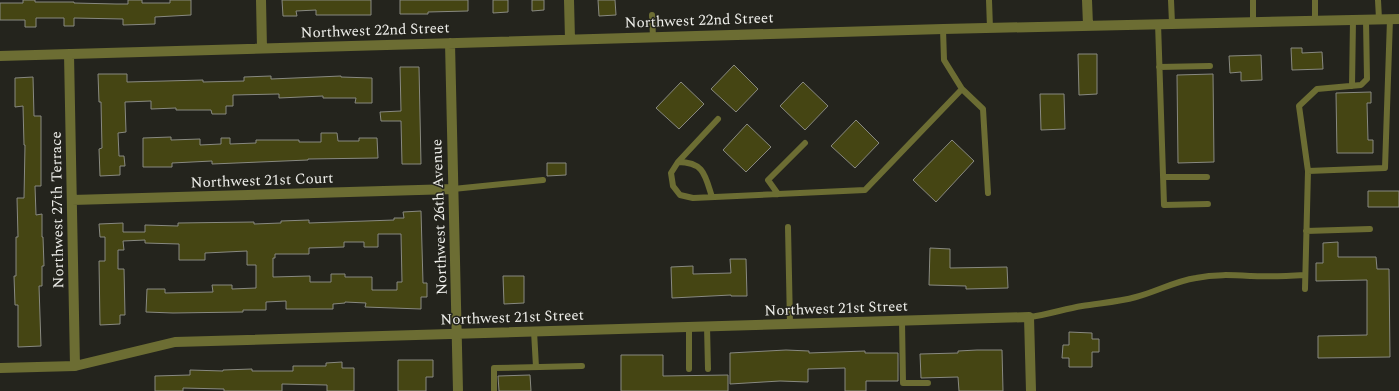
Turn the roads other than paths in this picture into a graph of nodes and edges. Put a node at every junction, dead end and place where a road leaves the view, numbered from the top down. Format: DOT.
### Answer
graph roads {
  1 [pos="261,0"];
  2 [pos="569,0"];
  3 [pos="989,0"];
  4 [pos="1087,0"];
  5 [pos="1171,0"];
  6 [pos="1253,0"];
  7 [pos="1315,0"];
  8 [pos="1378,0"];
  9 [pos="652,15"];
  10 [pos="1394,19"];
  11 [pos="1316,20"];
  12 [pos="1353,20"];
  13 [pos="1366,20"];
  14 [pos="1379,20"];
  15 [pos="1253,22"];
  16 [pos="1158,23"];
  17 [pos="1172,23"];
  18 [pos="1088,25"];
  19 [pos="990,28"];
  20 [pos="943,29"];
  21 [pos="653,37"];
  22 [pos="570,39"];
  23 [pos="450,43"];
  24 [pos="262,48"];
  25 [pos="69,54"];
  26 [pos="0,56"];
  27 [pos="1210,66"];
  28 [pos="1159,67"];
  29 [pos="1352,86"];
  30 [pos="962,90"];
  31 [pos="718,119"];
  32 [pos="805,143"];
  33 [pos="678,162"];
  34 [pos="1308,171"];
  35 [pos="1163,176"];
  36 [pos="1207,177"];
  37 [pos="543,180"];
  38 [pos="453,189"];
  39 [pos="988,193"];
  40 [pos="778,194"];
  41 [pos="712,196"];
  42 [pos="72,200"];
  43 [pos="1208,204"];
  44 [pos="788,227"];
  45 [pos="1370,229"];
  46 [pos="1306,231"];
  47 [pos="1305,275"];
  48 [pos="1305,289"];
  49 [pos="1029,317"];
  50 [pos="902,321"];
  51 [pos="790,324"];
  52 [pos="707,326"];
  53 [pos="689,327"];
  54 [pos="534,331"];
  55 [pos="457,333"];
  56 [pos="75,366"];
  57 [pos="582,366"];
  58 [pos="536,367"];
  59 [pos="0,368"];
  60 [pos="689,369"];
  61 [pos="708,369"];
  62 [pos="928,383"];
  63 [pos="458,391"];
  64 [pos="494,391"];
  65 [pos="1031,391"];
  1 -- 24 [label="street"];
  2 -- 22 [label="street"];
  3 -- 19 [label="lane"];
  4 -- 18 [label="street"];
  5 -- 17 [label="lane"];
  6 -- 15 [label="lane"];
  7 -- 11 [label="lane"];
  8 -- 14 [label="lane"];
  9 -- 21 [label="lane"];
  10 -- 14 [label="street, Northwest 22nd Street"];
  10 -- 34 [label="lane"];
  11 -- 12 [label="street, Northwest 22nd Street"];
  11 -- 15 [label="street, Northwest 22nd Street"];
  12 -- 13 [label="street, Northwest 22nd Street"];
  12 -- 29 [label="lane"];
  13 -- 14 [label="street, Northwest 22nd Street"];
  13 -- 29 [label="lane"];
  15 -- 17 [label="street, Northwest 22nd Street"];
  16 -- 17 [label="street, Northwest 22nd Street"];
  16 -- 18 [label="street, Northwest 22nd Street"];
  16 -- 28 [label="lane"];
  18 -- 19 [label="street, Northwest 22nd Street"];
  19 -- 20 [label="street, Northwest 22nd Street"];
  20 -- 21 [label="street, Northwest 22nd Street"];
  20 -- 30 [label="lane"];
  21 -- 22 [label="street, Northwest 22nd Street"];
  22 -- 23 [label="street, Northwest 22nd Street"];
  23 -- 24 [label="street, Northwest 22nd Street"];
  23 -- 38 [label="street, Northwest 26th Avenue"];
  24 -- 25 [label="street, Northwest 22nd Street"];
  25 -- 26 [label="street, Northwest 22nd Street"];
  25 -- 42 [label="street, Northwest 27th Terrace"];
  27 -- 28 [label="lane"];
  28 -- 35 [label="lane"];
  29 -- 34 [label="lane"];
  30 -- 39 [label="lane"];
  30 -- 40 [label="lane"];
  31 -- 33 [label="lane"];
  32 -- 40 [label="lane"];
  33 -- 41 [label="lane"];
  33 -- 41 [label="lane"];
  34 -- 46 [label="lane"];
  35 -- 36 [label="lane"];
  35 -- 43 [label="lane"];
  37 -- 38 [label="lane"];
  38 -- 42 [label="street, Northwest 21st Court"];
  38 -- 55 [label="street, Northwest 26th Avenue"];
  40 -- 41 [label="lane"];
  42 -- 56 [label="street, Northwest 27th Terrace"];
  44 -- 51 [label="lane"];
  45 -- 46 [label="lane"];
  46 -- 47 [label="lane"];
  47 -- 48 [label="lane"];
  47 -- 49 [label="lane"];
  49 -- 50 [label="street, Northwest 21st Street"];
  49 -- 65 [label="street"];
  50 -- 51 [label="street, Northwest 21st Street"];
  50 -- 62 [label="lane"];
  51 -- 52 [label="street, Northwest 21st Street"];
  52 -- 53 [label="street, Northwest 21st Street"];
  52 -- 61 [label="lane"];
  53 -- 54 [label="street, Northwest 21st Street"];
  53 -- 60 [label="lane"];
  54 -- 55 [label="street, Northwest 21st Street"];
  54 -- 58 [label="lane"];
  55 -- 56 [label="street, Northwest 21st Street"];
  55 -- 63 [label="street, Northwest 26th Avenue"];
  56 -- 59 [label="street, Northwest 21st Street"];
  57 -- 58 [label="lane"];
  58 -- 64 [label="lane"];
}
